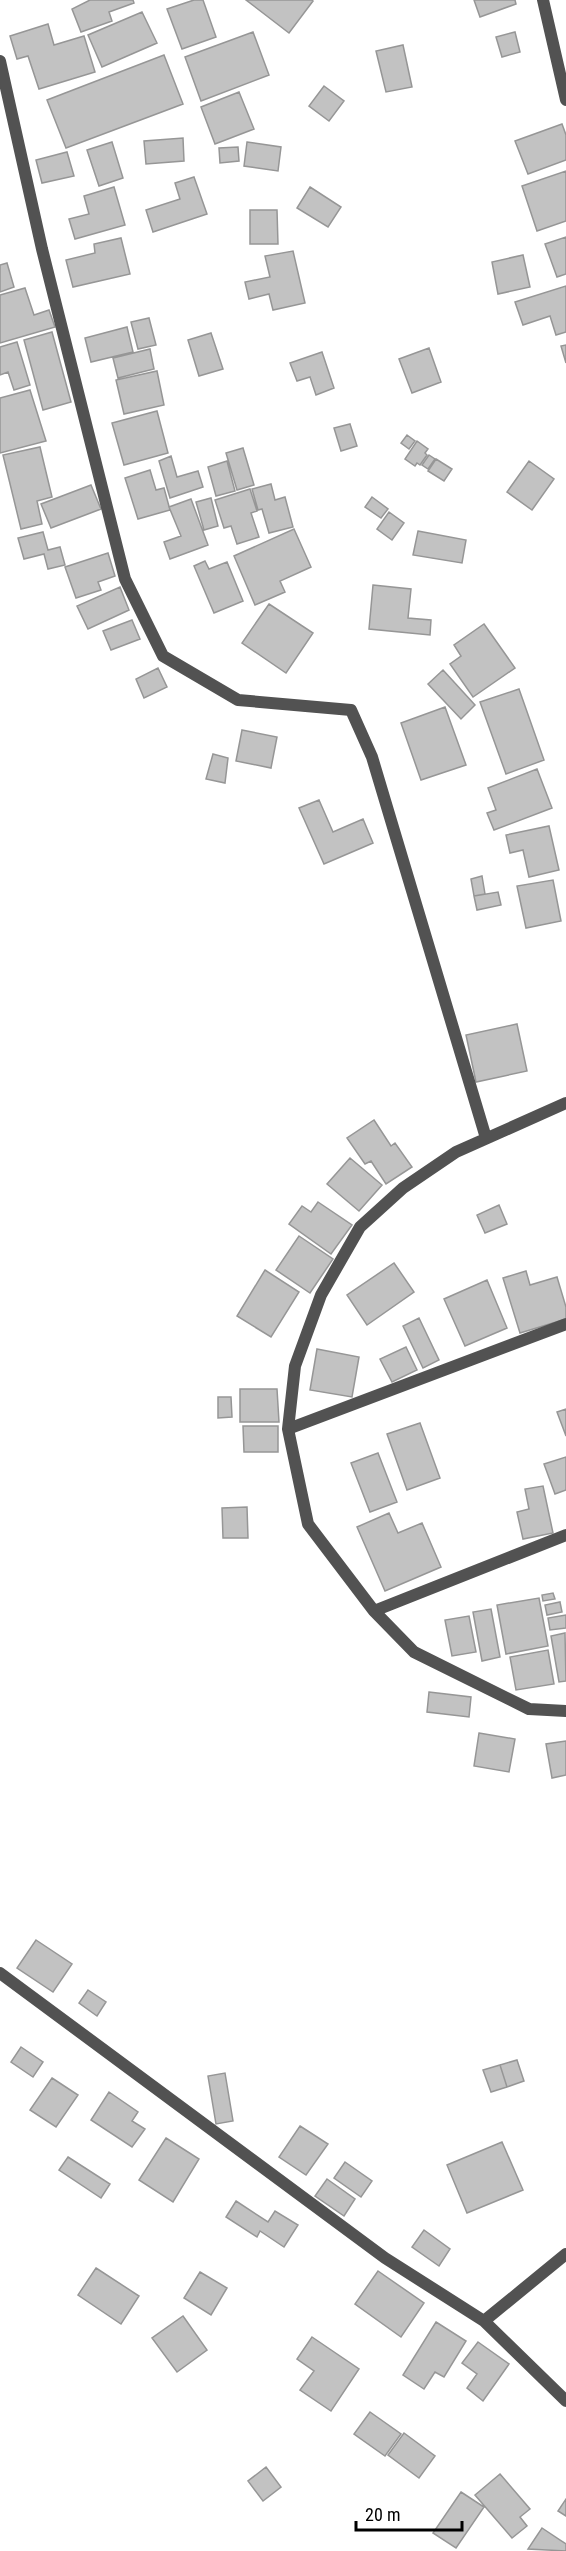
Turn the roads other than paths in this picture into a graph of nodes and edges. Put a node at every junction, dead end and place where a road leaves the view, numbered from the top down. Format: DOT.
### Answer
graph roads {
  1 [pos="543,0"];
  2 [pos="0,61"];
  3 [pos="566,100"];
  4 [pos="566,1103"];
  5 [pos="486,1138"];
  6 [pos="566,1324"];
  7 [pos="288,1429"];
  8 [pos="566,1535"];
  9 [pos="374,1611"];
  10 [pos="566,1711"];
  11 [pos="0,1973"];
  12 [pos="566,2254"];
  13 [pos="484,2321"];
  14 [pos="566,2401"];
  1 -- 3 [label="street"];
  2 -- 5 [label="street"];
  4 -- 5 [label="street"];
  5 -- 7 [label="street"];
  6 -- 7 [label="street"];
  7 -- 9 [label="street"];
  8 -- 9 [label="street"];
  9 -- 10 [label="street"];
  11 -- 13 [label="street"];
  12 -- 13 [label="street"];
  13 -- 14 [label="street"];
}
